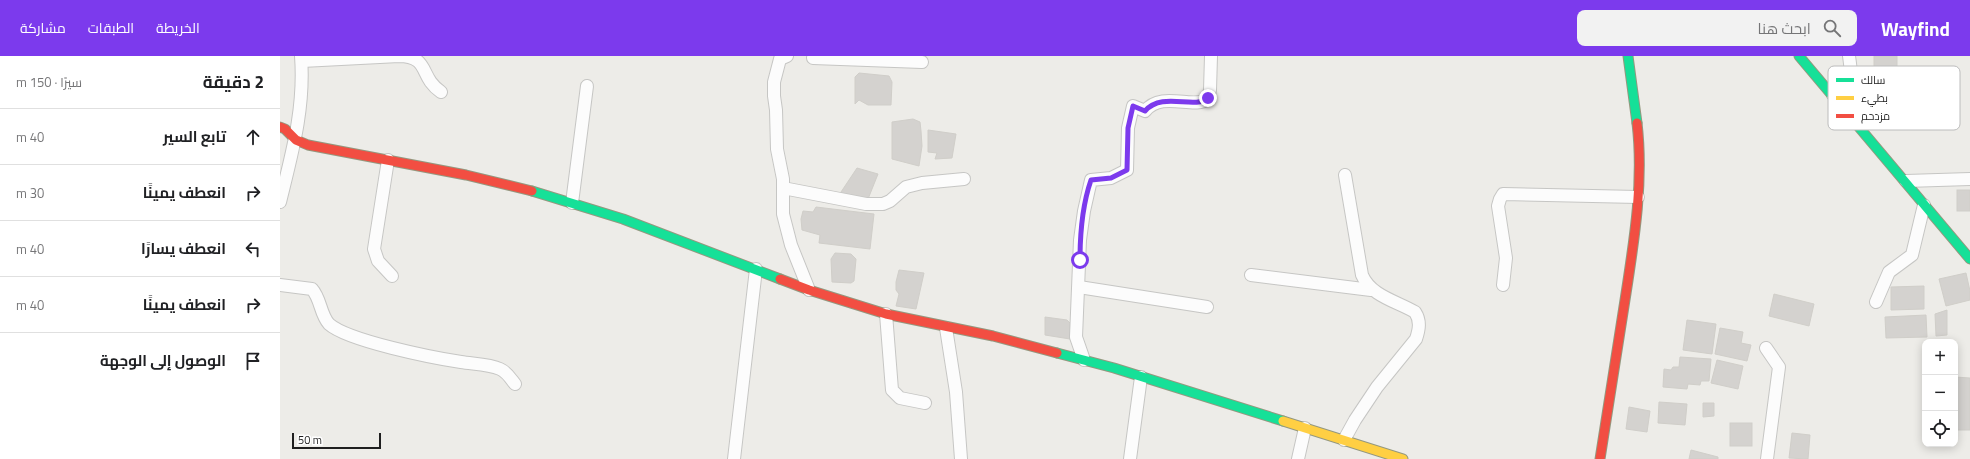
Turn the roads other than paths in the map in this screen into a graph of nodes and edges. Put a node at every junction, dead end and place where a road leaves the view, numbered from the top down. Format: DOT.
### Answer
graph roads {
  1 [pos="787,56"];
  2 [pos="1211,56"];
  3 [pos="1628,56"];
  4 [pos="1799,56"];
  5 [pos="1849,56"];
  6 [pos="810,57"];
  7 [pos="302,59"];
  8 [pos="922,62"];
  9 [pos="1850,66"];
  10 [pos="587,86"];
  11 [pos="1642,88"];
  12 [pos="1828,89"];
  13 [pos="441,92"];
  14 [pos="280,127"];
  15 [pos="1863,130"];
  16 [pos="296,140"];
  17 [pos="388,160"];
  18 [pos="1345,175"];
  19 [pos="964,179"];
  20 [pos="1970,179"];
  21 [pos="1906,181"];
  22 [pos="783,188"];
  23 [pos="1643,198"];
  24 [pos="280,202"];
  25 [pos="572,203"];
  26 [pos="1924,205"];
  27 [pos="1646,221"];
  28 [pos="1638,250"];
  29 [pos="1970,259"];
  30 [pos="756,269"];
  31 [pos="1251,275"];
  32 [pos="392,276"];
  33 [pos="280,284"];
  34 [pos="1503,285"];
  35 [pos="1079,287"];
  36 [pos="809,290"];
  37 [pos="1372,290"];
  38 [pos="1876,302"];
  39 [pos="1207,307"];
  40 [pos="886,314"];
  41 [pos="1631,326"];
  42 [pos="946,328"];
  43 [pos="1766,348"];
  44 [pos="1084,360"];
  45 [pos="1141,377"];
  46 [pos="515,384"];
  47 [pos="925,403"];
  48 [pos="1305,428"];
  49 [pos="1344,440"];
  50 [pos="734,459"];
  51 [pos="961,459"];
  52 [pos="1130,459"];
  53 [pos="1298,459"];
  54 [pos="1403,459"];
  55 [pos="1600,459"];
  56 [pos="1766,459"];
  1 -- 22 [label="street"];
  2 -- 35 [label="street"];
  3 -- 23 [label="street"];
  4 -- 12 [label="street"];
  5 -- 9 [label="street"];
  6 -- 8 [label="street"];
  7 -- 13 [label="street"];
  7 -- 16 [label="street"];
  10 -- 25 [label="street"];
  11 -- 23 [label="street"];
  14 -- 16 [label="street"];
  15 -- 21 [label="street"];
  16 -- 17 [label="street"];
  16 -- 24 [label="street"];
  17 -- 25 [label="street"];
  17 -- 32 [label="street"];
  18 -- 37 [label="street"];
  19 -- 22 [label="street"];
  20 -- 21 [label="street"];
  21 -- 26 [label="street"];
  22 -- 36 [label="street"];
  23 -- 28 [label="street"];
  23 -- 34 [label="street"];
  25 -- 30 [label="street"];
  26 -- 29 [label="street"];
  26 -- 38 [label="street"];
  27 -- 28 [label="street"];
  28 -- 41 [label="street"];
  28 -- 55 [label="street"];
  30 -- 36 [label="street"];
  30 -- 50 [label="street"];
  31 -- 37 [label="street"];
  33 -- 46 [label="street"];
  35 -- 39 [label="street"];
  35 -- 44 [label="street"];
  36 -- 40 [label="street"];
  37 -- 49 [label="street"];
  40 -- 42 [label="street"];
  40 -- 47 [label="street"];
  42 -- 44 [label="street"];
  42 -- 51 [label="street"];
  43 -- 56 [label="street"];
  44 -- 45 [label="street"];
  45 -- 48 [label="street"];
  45 -- 52 [label="street"];
  48 -- 49 [label="street"];
  48 -- 53 [label="street"];
  49 -- 54 [label="street"];
}
